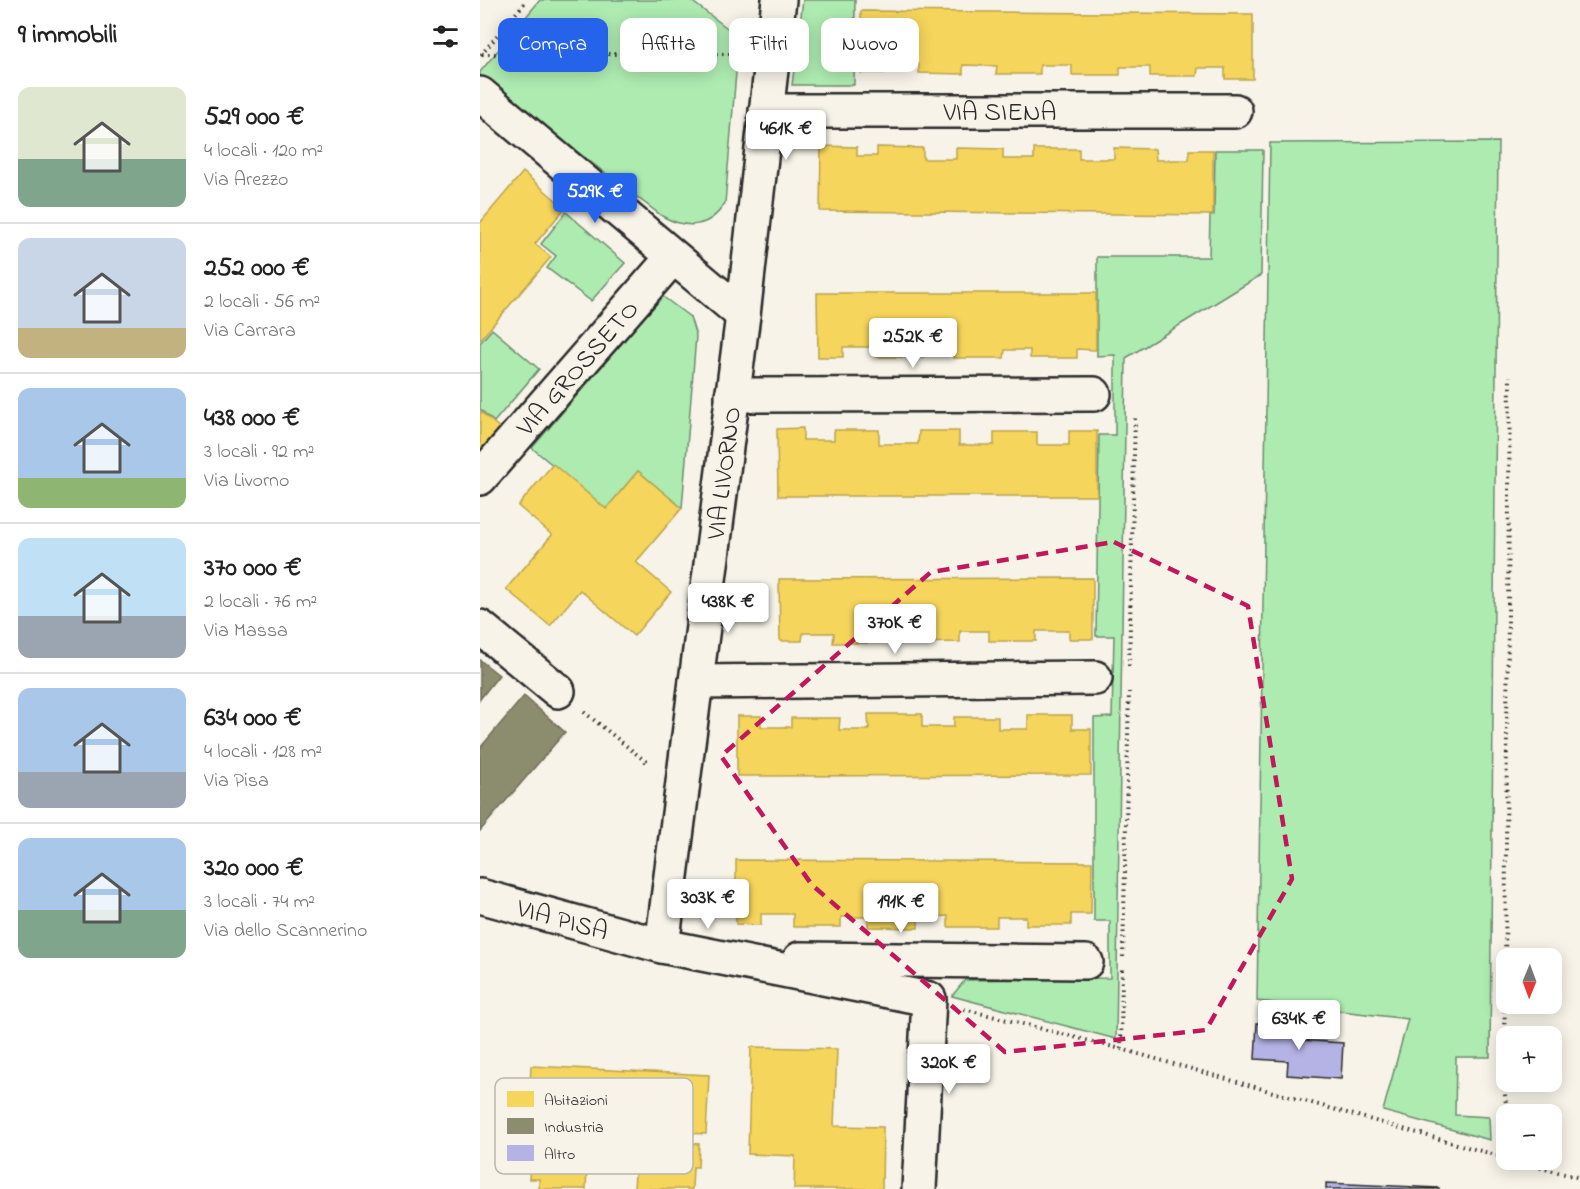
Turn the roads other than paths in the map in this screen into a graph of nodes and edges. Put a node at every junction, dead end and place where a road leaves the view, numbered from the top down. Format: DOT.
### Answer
graph roads {
  1 [pos="779,0"];
  2 [pos="480,94"];
  3 [pos="766,111"];
  4 [pos="1235,111"];
  5 [pos="673,257"];
  6 [pos="743,315"];
  7 [pos="1094,394"];
  8 [pos="732,395"];
  9 [pos="480,478"];
  10 [pos="480,627"];
  11 [pos="1095,678"];
  12 [pos="696,682"];
  13 [pos="558,691"];
  14 [pos="480,896"];
  15 [pos="662,946"];
  16 [pos="716,958"];
  17 [pos="1086,962"];
  18 [pos="919,1189"];
  1 -- 3 [label="street, VIA LIVORNO"];
  2 -- 5 [label="street"];
  3 -- 4 [label="street, VIA SIENA"];
  3 -- 6 [label="street, VIA LIVORNO"];
  5 -- 6 [label="street"];
  5 -- 9 [label="street, VIA GROSSETO"];
  6 -- 8 [label="street, VIA LIVORNO"];
  7 -- 8 [label="street"];
  8 -- 12 [label="street, VIA LIVORNO"];
  10 -- 13 [label="street"];
  11 -- 12 [label="street"];
  12 -- 15 [label="street, VIA LIVORNO"];
  14 -- 15 [label="street, VIA PISA"];
  15 -- 16 [label="street, VIA PISA"];
  16 -- 17 [label="street, VIA PISA"];
  16 -- 18 [label="street, VIA PISA"];
}
